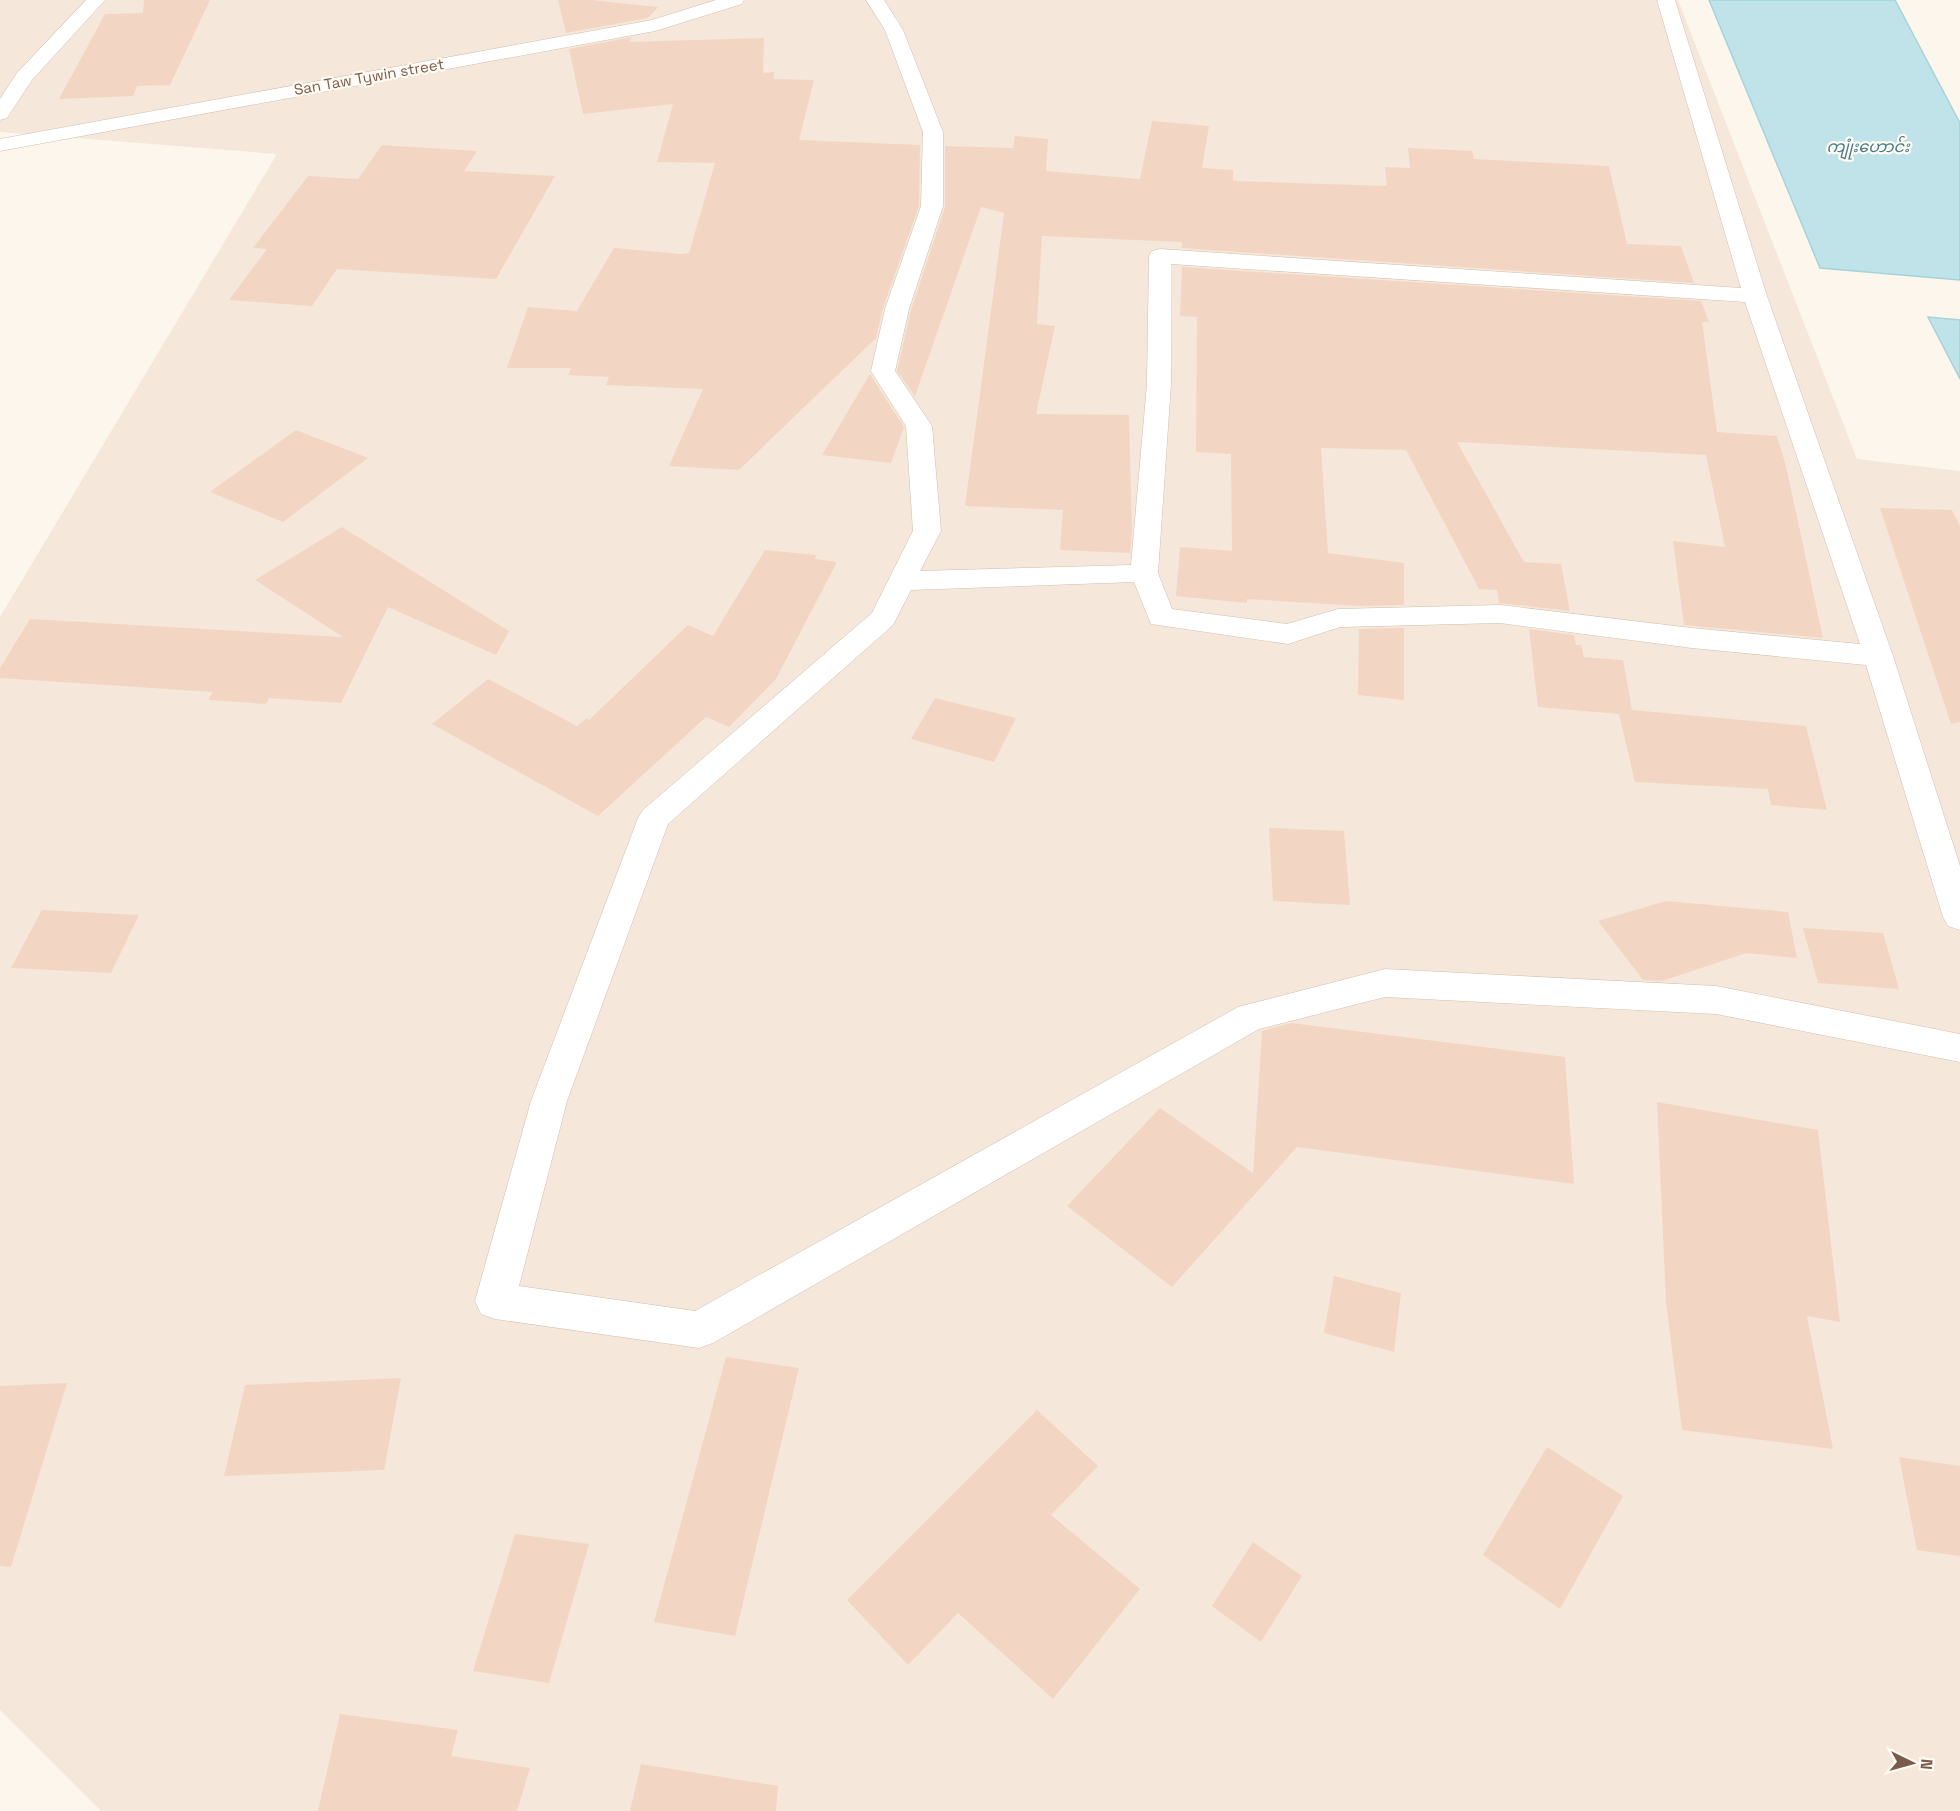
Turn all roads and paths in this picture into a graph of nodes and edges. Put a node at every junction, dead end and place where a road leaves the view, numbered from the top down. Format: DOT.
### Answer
graph roads {
  1 [pos="96,0"];
  2 [pos="735,0"];
  3 [pos="875,0"];
  4 [pos="1665,0"];
  5 [pos="0,114"];
  6 [pos="0,145"];
  7 [pos="1755,296"];
  8 [pos="1144,573"];
  9 [pos="902,581"];
  10 [pos="1878,656"];
  11 [pos="1960,917"];
  12 [pos="1960,1048"];
  1 -- 5 [label="street"];
  2 -- 6 [label="street, San Taw Tywin street"];
  3 -- 9 [label="street"];
  4 -- 7 [label="street"];
  7 -- 8 [label="street"];
  7 -- 10 [label="street"];
  8 -- 9 [label="street"];
  8 -- 10 [label="street"];
  9 -- 12 [label="street"];
  10 -- 11 [label="street"];
}
